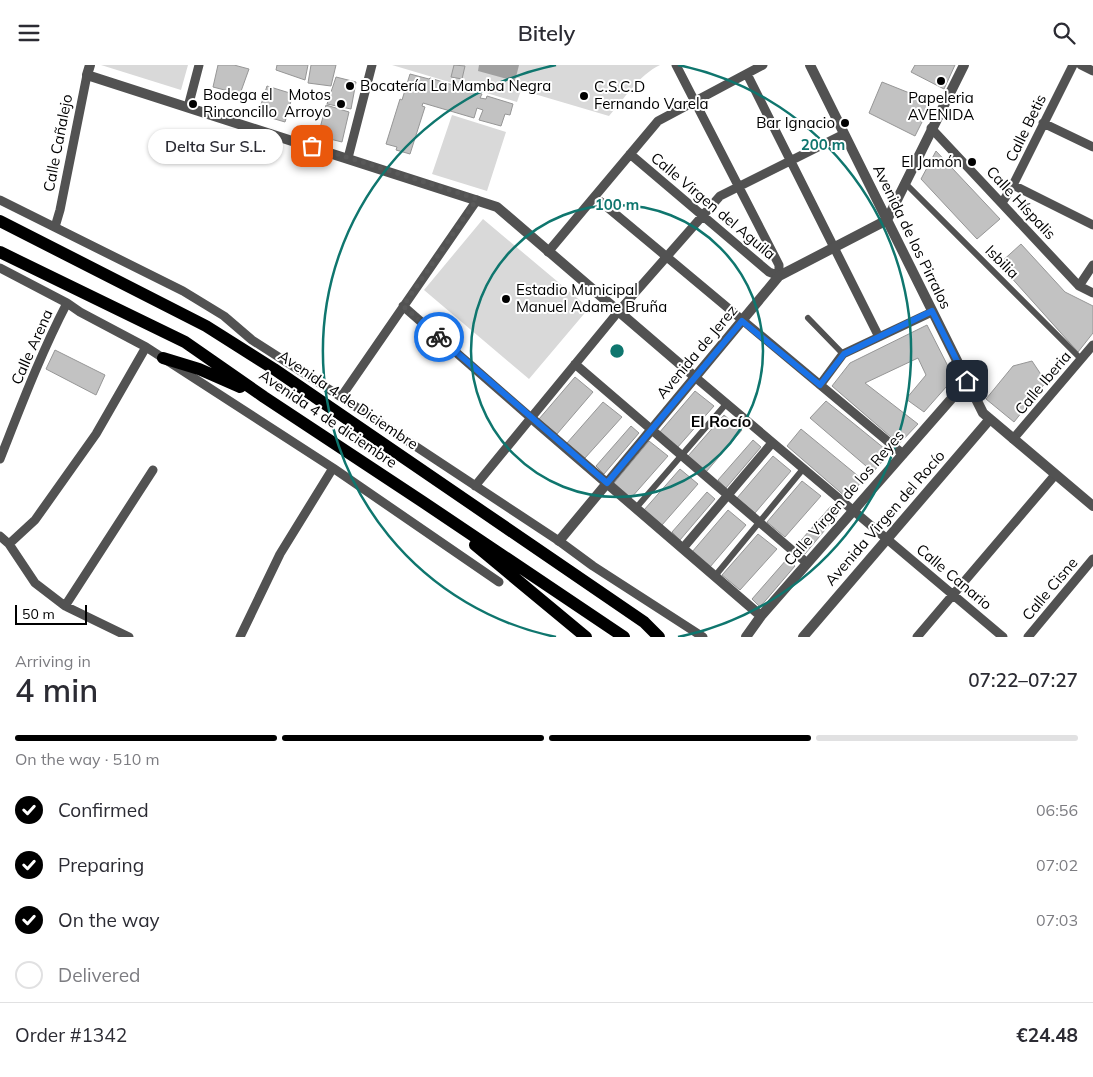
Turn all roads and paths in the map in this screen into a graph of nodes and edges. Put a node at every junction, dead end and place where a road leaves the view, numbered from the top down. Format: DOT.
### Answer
graph roads {
  1 [pos="199,65"];
  2 [pos="372,65"];
  3 [pos="676,65"];
  4 [pos="763,65"];
  5 [pos="810,65"];
  6 [pos="964,65"];
  7 [pos="1073,65"];
  8 [pos="1082,65"];
  9 [pos="88,70"];
  10 [pos="1093,71"];
  11 [pos="747,74"];
  12 [pos="696,101"];
  13 [pos="188,107"];
  14 [pos="1043,123"];
  15 [pos="931,128"];
  16 [pos="844,134"];
  17 [pos="1093,147"];
  18 [pos="630,154"];
  19 [pos="348,158"];
  20 [pos="790,161"];
  21 [pos="906,183"];
  22 [pos="1013,185"];
  23 [pos="740,186"];
  24 [pos="594,197"];
  25 [pos="477,199"];
  26 [pos="0,200"];
  27 [pos="1002,203"];
  28 [pos="702,214"];
  29 [pos="887,220"];
  30 [pos="0,221"];
  31 [pos="1093,225"];
  32 [pos="55,227"];
  33 [pos="834,248"];
  34 [pos="0,252"];
  35 [pos="548,252"];
  36 [pos="666,256"];
  37 [pos="1093,265"];
  38 [pos="0,268"];
  39 [pos="779,276"];
  40 [pos="1079,286"];
  41 [pos="1093,293"];
  42 [pos="67,303"];
  43 [pos="403,306"];
  44 [pos="932,311"];
  45 [pos="618,312"];
  46 [pos="808,318"];
  47 [pos="742,321"];
  48 [pos="879,337"];
  49 [pos="146,347"];
  50 [pos="1092,348"];
  51 [pos="844,354"];
  52 [pos="163,358"];
  53 [pos="1081,359"];
  54 [pos="575,364"];
  55 [pos="695,377"];
  56 [pos="967,381"];
  57 [pos="820,385"];
  58 [pos="341,397"];
  59 [pos="265,398"];
  60 [pos="726,404"];
  61 [pos="530,417"];
  62 [pos="990,419"];
  63 [pos="651,430"];
  64 [pos="1013,439"];
  65 [pos="772,443"];
  66 [pos="903,454"];
  67 [pos="682,456"];
  68 [pos="0,459"];
  69 [pos="333,468"];
  70 [pos="803,469"];
  71 [pos="153,470"];
  72 [pos="1055,475"];
  73 [pos="607,483"];
  74 [pos="475,486"];
  75 [pos="728,495"];
  76 [pos="423,501"];
  77 [pos="1093,506"];
  78 [pos="636,508"];
  79 [pos="853,511"];
  80 [pos="758,521"];
  81 [pos="0,536"];
  82 [pos="887,539"];
  83 [pos="560,541"];
  84 [pos="9,544"];
  85 [pos="683,548"];
  86 [pos="1093,559"];
  87 [pos="807,563"];
  88 [pos="715,575"];
  89 [pos="499,582"];
  90 [pos="953,594"];
  91 [pos="65,606"];
  92 [pos="761,615"];
  93 [pos="130,637"];
  94 [pos="240,637"];
  95 [pos="586,637"];
  96 [pos="624,637"];
  97 [pos="659,637"];
  98 [pos="703,637"];
  99 [pos="746,637"];
  100 [pos="803,637"];
  101 [pos="917,637"];
  102 [pos="1003,637"];
  103 [pos="1028,637"];
  1 -- 13 [label="street"];
  2 -- 19 [label="street"];
  3 -- 12 [label="street"];
  4 -- 11 [label="street"];
  5 -- 16 [label="street, Avenida de los Pirralos"];
  6 -- 15 [label="street"];
  7 -- 14 [label="street, Calle Betis"];
  8 -- 10 [label="street"];
  9 -- 13 [label="street"];
  9 -- 32 [label="street, Calle Cañalejo"];
  11 -- 12 [label="street"];
  11 -- 20 [label="street"];
  12 -- 18 [label="street"];
  12 -- 23 [label="street"];
  13 -- 19 [label="street"];
  14 -- 17 [label="street"];
  14 -- 22 [label="street, Calle Betis"];
  15 -- 21 [label="street"];
  15 -- 27 [label="street, Calle Híspalis"];
  16 -- 20 [label="street"];
  16 -- 29 [label="street, Avenida de los Pirralos"];
  18 -- 24 [label="street"];
  18 -- 28 [label="street, Calle Virgen del Aguila"];
  19 -- 25 [label="street"];
  20 -- 23 [label="street"];
  20 -- 33 [label="street"];
  21 -- 29 [label="street"];
  21 -- 53 [label="street, Isbilia"];
  22 -- 27 [label="street, Calle Betis"];
  22 -- 31 [label="street"];
  23 -- 28 [label="street"];
  23 -- 39 [label="street"];
  24 -- 35 [label="street"];
  24 -- 36 [label="street"];
  25 -- 35 [label="street"];
  25 -- 43 [label="street"];
  26 -- 32 [label="street"];
  27 -- 40 [label="street, Calle Híspalis"];
  28 -- 36 [label="street"];
  28 -- 39 [label="street, Calle Virgen del Aguila"];
  29 -- 33 [label="street, Avenida de Jerez"];
  29 -- 44 [label="street, Avenida de los Pirralos"];
  30 -- 97 [label="main road, Avenida 4 de Diciembre"];
  32 -- 58 [label="street"];
  33 -- 39 [label="street, Avenida de Jerez"];
  33 -- 48 [label="street"];
  34 -- 59 [label="main road, Avenida 4 de diciembre"];
  35 -- 45 [label="street"];
  36 -- 45 [label="street"];
  36 -- 47 [label="street"];
  37 -- 40 [label="street"];
  38 -- 42 [label="street"];
  39 -- 47 [label="street, Avenida de Jerez"];
  40 -- 41 [label="street, Calle Híspalis"];
  42 -- 49 [label="street"];
  42 -- 68 [label="street, Calle Arena"];
  43 -- 58 [label="street"];
  43 -- 61 [label="street"];
  44 -- 48 [label="street"];
  44 -- 56 [label="street, Avenida de los Pirralos"];
  45 -- 54 [label="street"];
  45 -- 55 [label="street"];
  46 -- 51 [label="street"];
  47 -- 55 [label="street, Avenida de Jerez"];
  47 -- 57 [label="street"];
  48 -- 51 [label="street"];
  49 -- 52 [label="street"];
  49 -- 84 [label="street"];
  50 -- 53 [label="street, Calle Iberia"];
  51 -- 57 [label="street"];
  52 -- 59 [label="main road"];
  52 -- 69 [label="street"];
  53 -- 64 [label="street, Calle Iberia"];
  54 -- 61 [label="street"];
  54 -- 63 [label="street"];
  55 -- 60 [label="street, Calle Canario"];
  55 -- 63 [label="street, Avenida de Jerez"];
  56 -- 62 [label="street, Avenida de los Pirralos"];
  56 -- 66 [label="street, Calle Virgen de los Reyes"];
  57 -- 66 [label="street"];
  58 -- 74 [label="street"];
  59 -- 76 [label="main road, Avenida 4 de diciembre"];
  60 -- 65 [label="street, Calle Canario"];
  60 -- 67 [label="street"];
  61 -- 73 [label="street"];
  61 -- 74 [label="street"];
  62 -- 64 [label="street, Avenida de los Pirralos"];
  62 -- 82 [label="street, Avenida Virgen del Rocío"];
  63 -- 67 [label="street"];
  63 -- 73 [label="street, Avenida de Jerez"];
  64 -- 72 [label="street, Avenida de los Pirralos"];
  65 -- 70 [label="street, Calle Canario"];
  65 -- 75 [label="street"];
  66 -- 79 [label="street, Calle Virgen de los Reyes"];
  67 -- 75 [label="street"];
  67 -- 78 [label="street"];
  69 -- 89 [label="street"];
  69 -- 94 [label="street"];
  70 -- 79 [label="street, Calle Canario"];
  70 -- 80 [label="street"];
  71 -- 91 [label="street"];
  72 -- 77 [label="street, Avenida de los Pirralos"];
  72 -- 90 [label="street"];
  73 -- 78 [label="street"];
  73 -- 83 [label="street, Avenida de Jerez"];
  74 -- 83 [label="street"];
  75 -- 80 [label="street"];
  75 -- 85 [label="street"];
  76 -- 95 [label="main road"];
  76 -- 96 [label="main road, Avenida 4 de diciembre"];
  78 -- 85 [label="street"];
  79 -- 82 [label="street, Calle Canario"];
  79 -- 87 [label="street, Calle Virgen de los Reyes"];
  80 -- 87 [label="street"];
  80 -- 88 [label="street"];
  81 -- 84 [label="street"];
  82 -- 90 [label="street, Calle Canario"];
  82 -- 100 [label="street, Avenida Virgen del Rocío"];
  83 -- 98 [label="street"];
  84 -- 91 [label="street"];
  85 -- 88 [label="street"];
  86 -- 103 [label="street, Calle Cisne"];
  87 -- 92 [label="street, Calle Virgen de los Reyes"];
  88 -- 92 [label="street"];
  90 -- 101 [label="street"];
  90 -- 102 [label="street, Calle Canario"];
  91 -- 93 [label="street"];
  92 -- 99 [label="street, Calle Virgen de los Reyes"];
}
